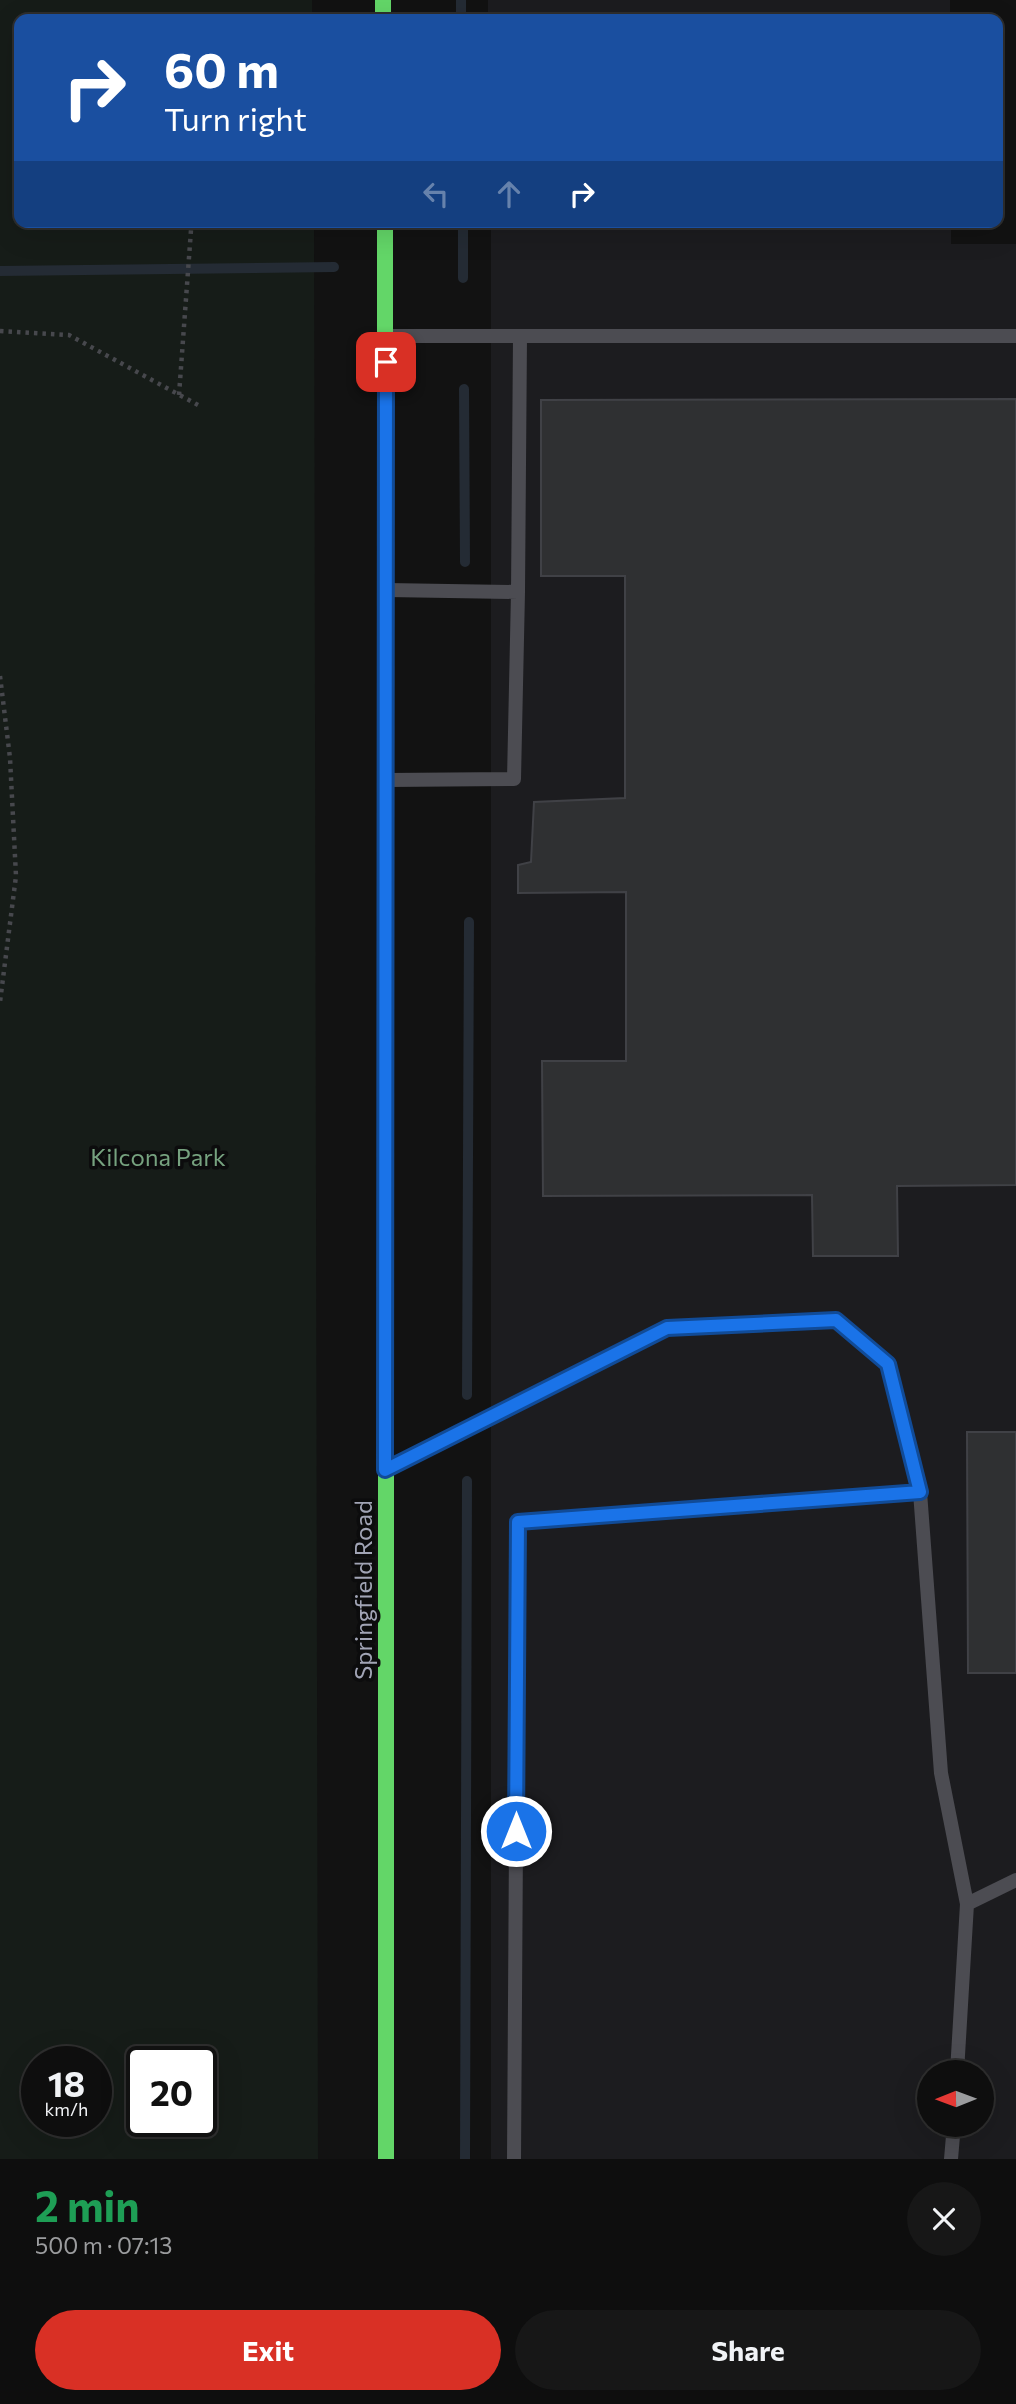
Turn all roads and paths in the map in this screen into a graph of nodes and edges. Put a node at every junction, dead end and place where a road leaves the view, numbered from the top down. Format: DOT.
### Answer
graph roads {
  1 [pos="385,228"];
  2 [pos="191,230"];
  3 [pos="0,331"];
  4 [pos="386,336"];
  5 [pos="1016,336"];
  6 [pos="520,337"];
  7 [pos="179,395"];
  8 [pos="198,405"];
  9 [pos="386,590"];
  10 [pos="518,592"];
  11 [pos="0,676"];
  12 [pos="385,780"];
  13 [pos="0,1002"];
  14 [pos="385,1470"];
  15 [pos="920,1492"];
  16 [pos="1016,1880"];
  17 [pos="967,1904"];
  18 [pos="958,2060"];
  19 [pos="953,2137"];
  20 [pos="386,2159"];
  21 [pos="514,2159"];
  22 [pos="951,2159"];
  1 -- 4 [label="street, Springfield Road"];
  2 -- 7 [label="path"];
  3 -- 7 [label="path"];
  4 -- 6 [label="lane"];
  4 -- 9 [label="street, Springfield Road"];
  5 -- 6 [label="lane"];
  6 -- 10 [label="lane"];
  7 -- 8 [label="path"];
  9 -- 10 [label="lane"];
  9 -- 12 [label="street, Springfield Road"];
  10 -- 12 [label="lane"];
  11 -- 13 [label="path"];
  12 -- 14 [label="street, Springfield Road"];
  14 -- 15 [label="lane"];
  14 -- 20 [label="street, Springfield Road"];
  15 -- 17 [label="lane"];
  15 -- 21 [label="lane"];
  16 -- 17 [label="lane"];
  17 -- 18 [label="lane"];
  19 -- 22 [label="lane"];
}
